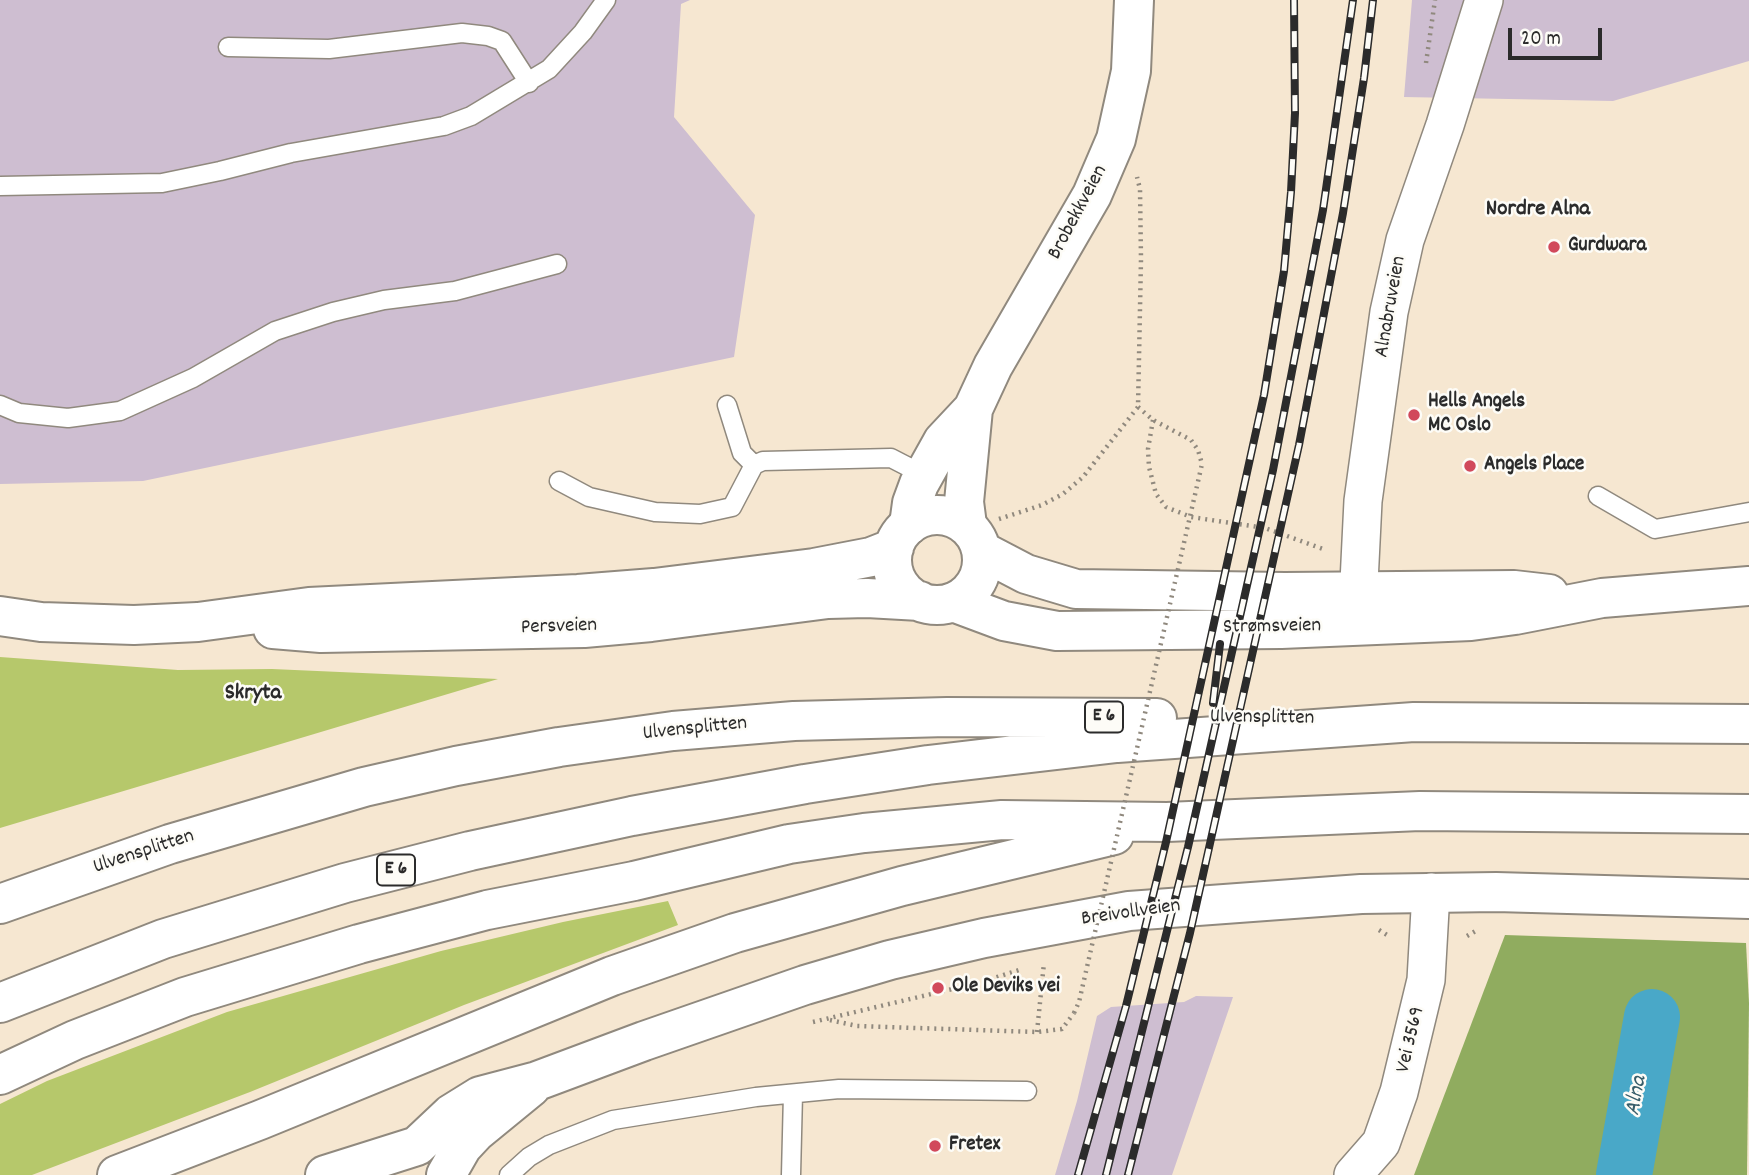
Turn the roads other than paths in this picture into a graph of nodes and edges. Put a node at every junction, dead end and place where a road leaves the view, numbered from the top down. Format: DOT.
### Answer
graph roads {
  1 [pos="606,0"];
  2 [pos="1135,0"];
  3 [pos="1484,0"];
  4 [pos="228,47"];
  5 [pos="529,83"];
  6 [pos="0,186"];
  7 [pos="557,264"];
  8 [pos="0,405"];
  9 [pos="727,405"];
  10 [pos="973,410"];
  11 [pos="754,465"];
  12 [pos="924,475"];
  13 [pos="559,481"];
  14 [pos="1598,496"];
  15 [pos="1749,512"];
  16 [pos="982,532"];
  17 [pos="901,536"];
  18 [pos="1749,586"];
  19 [pos="936,602"];
  20 [pos="1357,609"];
  21 [pos="0,616"];
  22 [pos="198,622"];
  23 [pos="1414,722"];
  24 [pos="1749,724"];
  25 [pos="1749,814"];
  26 [pos="1167,822"];
  27 [pos="1431,892"];
  28 [pos="1749,899"];
  29 [pos="0,904"];
  30 [pos="0,1003"];
  31 [pos="0,1075"];
  32 [pos="537,1082"];
  33 [pos="1027,1091"];
  34 [pos="793,1094"];
  35 [pos="419,1161"];
  36 [pos="117,1175"];
  37 [pos="325,1175"];
  38 [pos="446,1175"];
  39 [pos="509,1175"];
  40 [pos="791,1175"];
  41 [pos="1353,1175"];
  1 -- 5 [label="lane"];
  2 -- 10 [label="main road, Brobekkveien"];
  3 -- 20 [label="street, Alnabruveien"];
  4 -- 5 [label="lane"];
  5 -- 6 [label="lane"];
  7 -- 8 [label="lane"];
  9 -- 11 [label="lane"];
  10 -- 12 [label="main road, Brobekkveien"];
  10 -- 16 [label="main road, Brobekkveien"];
  11 -- 12 [label="lane"];
  11 -- 13 [label="lane"];
  12 -- 17 [label="main road, Brobekkveien"];
  14 -- 15 [label="lane"];
  16 -- 17 [label="main road"];
  16 -- 19 [label="main road"];
  16 -- 20 [label="main road, Strømsveien"];
  17 -- 19 [label="main road"];
  17 -- 22 [label="main road, Persveien"];
  18 -- 20 [label="main road, Strømsveien"];
  19 -- 20 [label="main road, Strømsveien"];
  19 -- 22 [label="main road, Persveien"];
  21 -- 22 [label="main road, Persveien"];
  23 -- 24 [label="main road, E 6"];
  23 -- 29 [label="main road, Ulvensplitten / E 6"];
  23 -- 30 [label="main road, E 6"];
  25 -- 26 [label="main road"];
  26 -- 31 [label="main road"];
  26 -- 36 [label="main road"];
  27 -- 28 [label="main road, Breivollveien"];
  27 -- 32 [label="main road, Breivollveien"];
  27 -- 41 [label="street, Vei 3569"];
  32 -- 35 [label="main road, Breivollveien"];
  32 -- 38 [label="main road, Breivollveien"];
  33 -- 34 [label="lane"];
  34 -- 39 [label="lane"];
  34 -- 40 [label="lane"];
  35 -- 37 [label="main road"];
}
